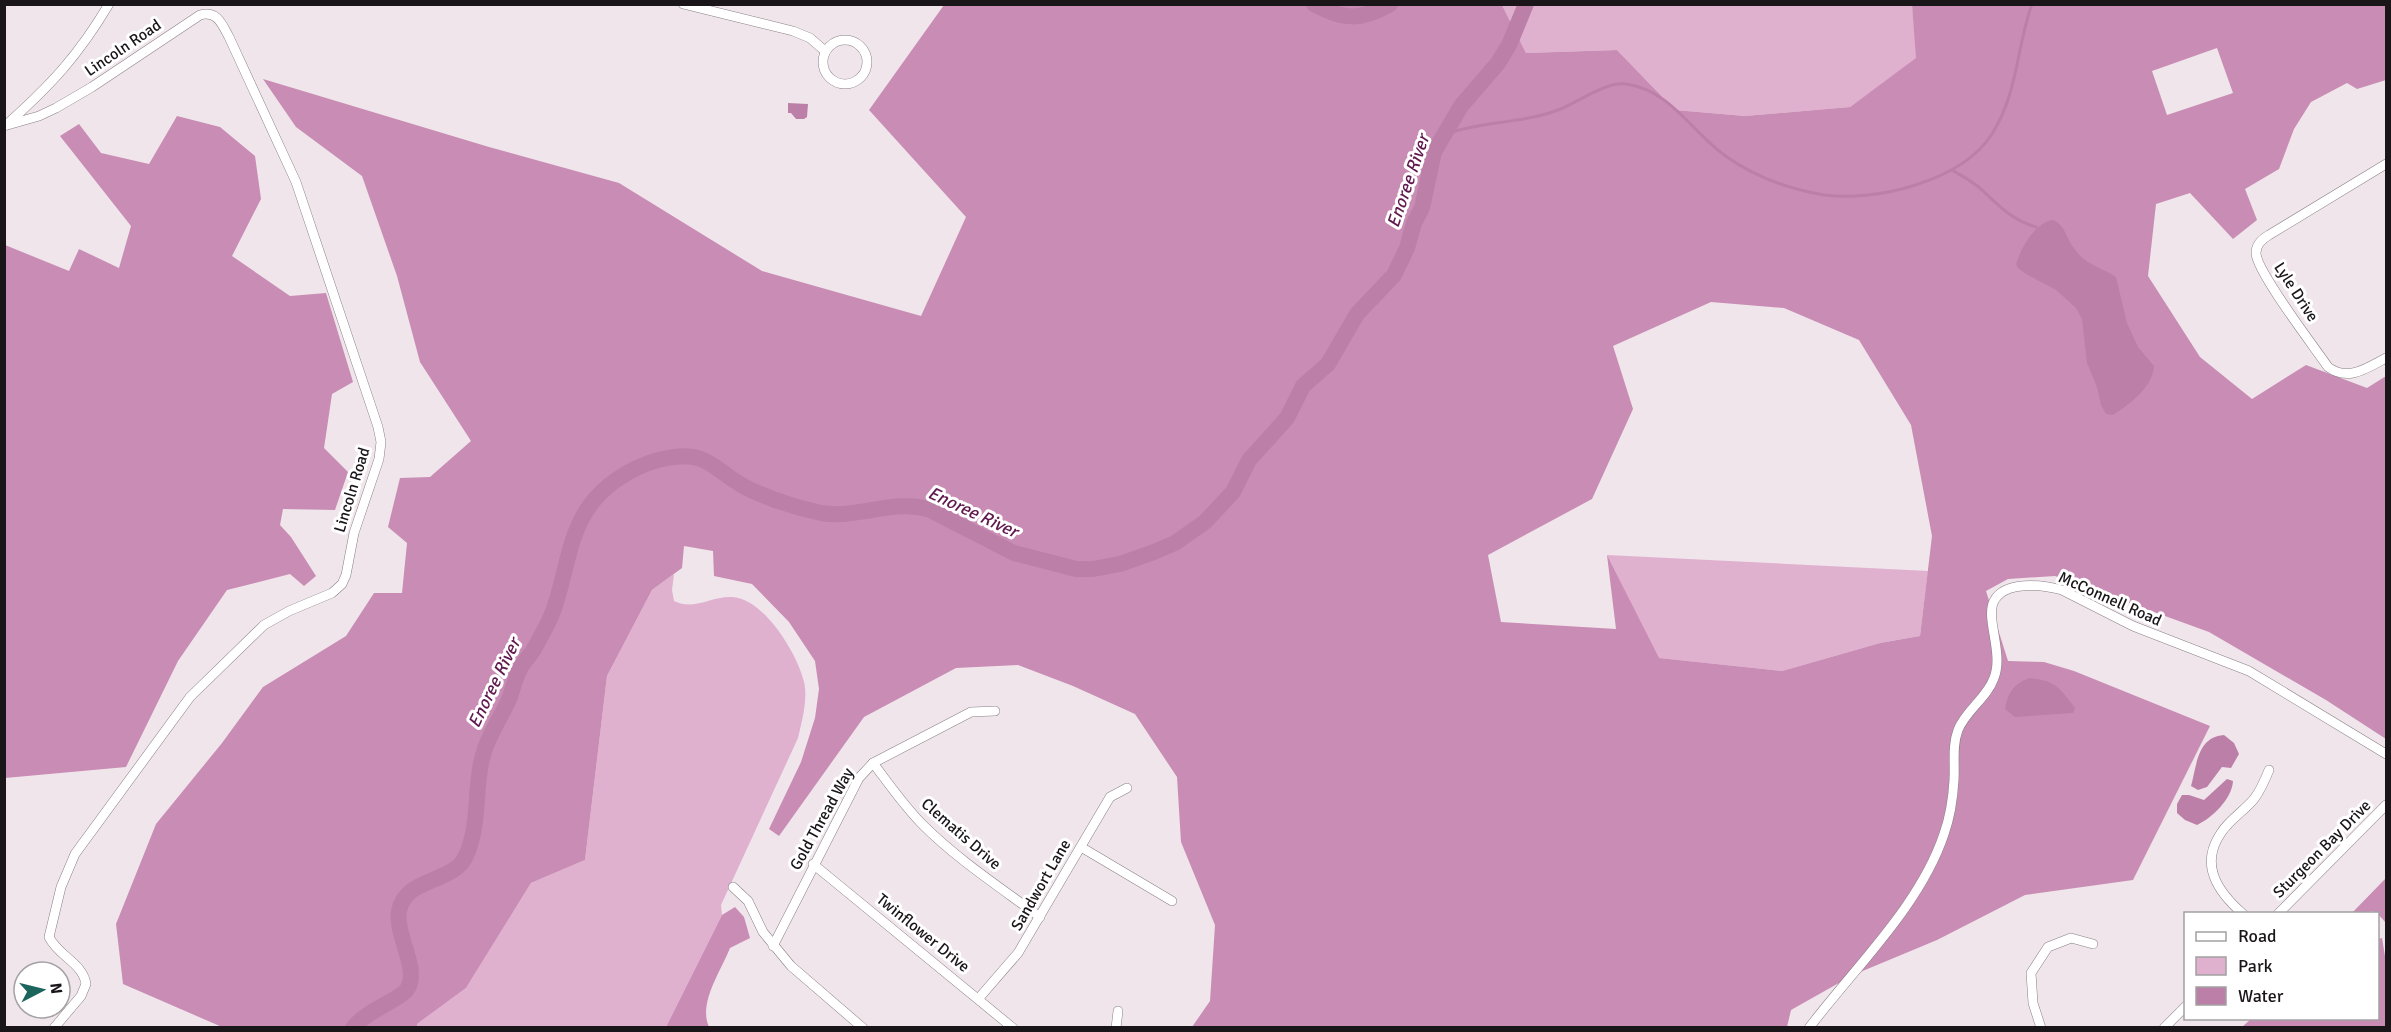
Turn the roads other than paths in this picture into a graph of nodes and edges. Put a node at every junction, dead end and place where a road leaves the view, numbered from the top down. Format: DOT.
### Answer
graph roads {
  1 [pos="109,4"];
  2 [pos="683,4"];
  3 [pos="825,51"];
  4 [pos="4,126"];
  5 [pos="2386,164"];
  6 [pos="2386,358"];
  7 [pos="994,711"];
  8 [pos="2386,754"];
  9 [pos="873,763"];
  10 [pos="2270,771"];
  11 [pos="1127,788"];
  12 [pos="2386,805"];
  13 [pos="1081,847"];
  14 [pos="813,864"];
  15 [pos="733,887"];
  16 [pos="1172,902"];
  17 [pos="2240,912"];
  18 [pos="2280,912"];
  19 [pos="1040,917"];
  20 [pos="2093,944"];
  21 [pos="773,946"];
  22 [pos="979,998"];
  23 [pos="2184,1008"];
  24 [pos="1118,1011"];
  25 [pos="54,1028"];
  26 [pos="863,1028"];
  27 [pos="1013,1028"];
  28 [pos="1116,1028"];
  29 [pos="1809,1028"];
  30 [pos="2040,1028"];
  31 [pos="2164,1028"];
  1 -- 4 [label="street"];
  2 -- 3 [label="street"];
  3 -- 3 [label="street"];
  4 -- 25 [label="street, Lincoln Road"];
  5 -- 6 [label="street, Lyle Drive"];
  7 -- 9 [label="street, Gold Thread Way"];
  8 -- 29 [label="street, McConnell Road"];
  9 -- 14 [label="street, Gold Thread Way"];
  9 -- 19 [label="street, Clematis Drive"];
  10 -- 17 [label="street"];
  11 -- 13 [label="street, Sandwort Lane"];
  12 -- 18 [label="street, Sturgeon Bay Drive"];
  13 -- 16 [label="street"];
  13 -- 19 [label="street, Sandwort Lane"];
  14 -- 21 [label="street, Gold Thread Way"];
  14 -- 22 [label="street, Twinflower Drive"];
  15 -- 21 [label="street"];
  19 -- 22 [label="street, Sandwort Lane"];
  20 -- 30 [label="street"];
  21 -- 26 [label="street"];
  22 -- 27 [label="street, Twinflower Drive"];
  23 -- 31 [label="street"];
  24 -- 28 [label="street"];
}
